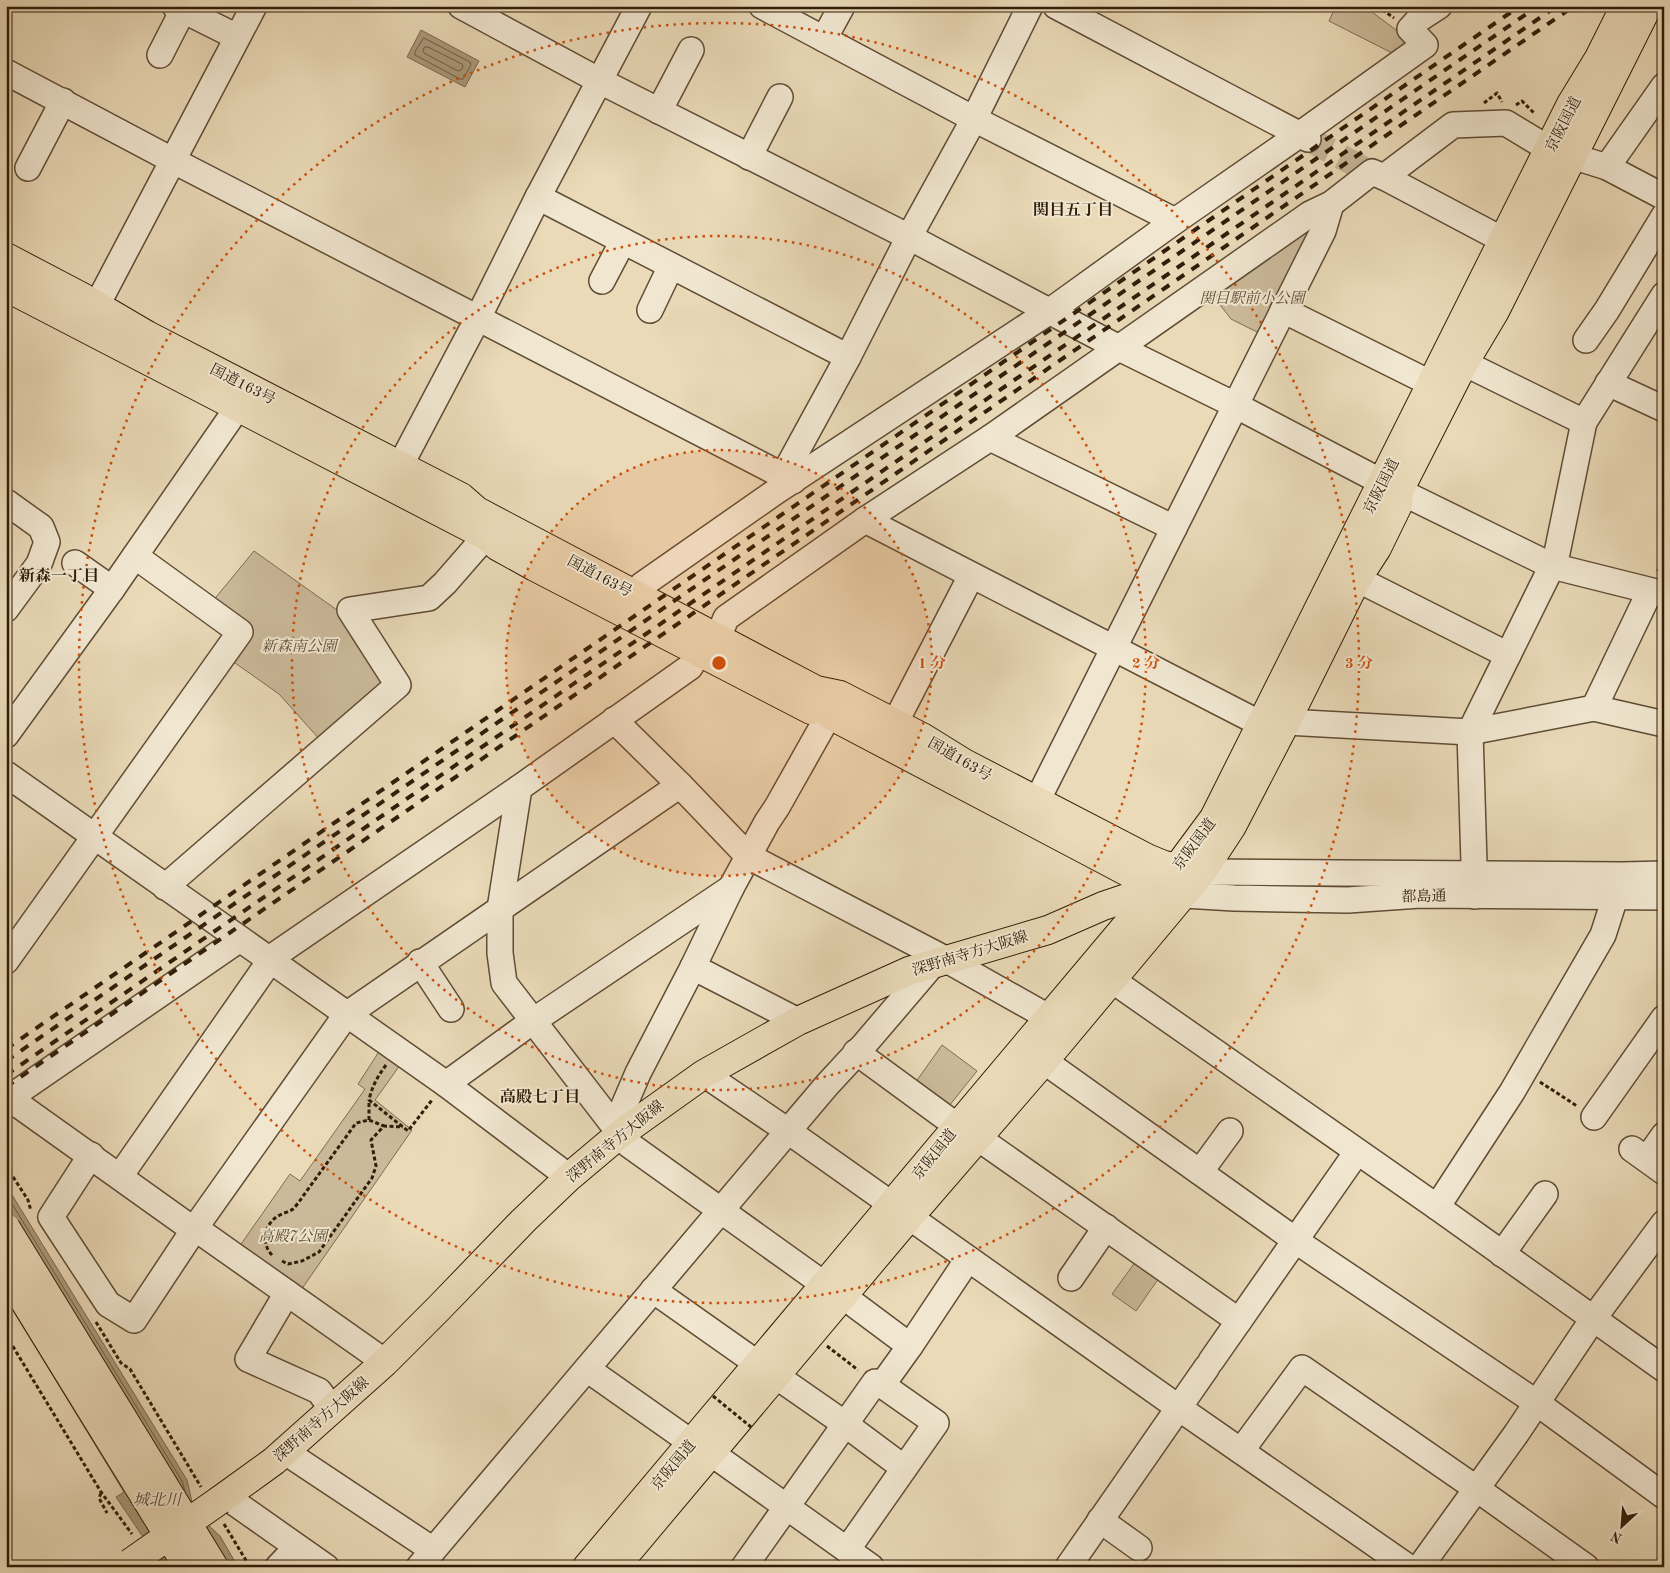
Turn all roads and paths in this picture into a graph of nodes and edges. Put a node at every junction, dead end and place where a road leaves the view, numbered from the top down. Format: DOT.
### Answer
graph roads {
  1 [pos="254,6"];
  2 [pos="461,6"];
  3 [pos="640,6"];
  4 [pos="762,6"];
  5 [pos="842,6"];
  6 [pos="1030,6"];
  7 [pos="1056,6"];
  8 [pos="1439,6"];
  9 [pos="1625,6"];
  10 [pos="1648,6"];
  11 [pos="179,8"];
  12 [pos="238,37"];
  13 [pos="824,39"];
  14 [pos="691,50"];
  15 [pos="160,55"];
  16 [pos="6,72"];
  17 [pos="600,81"];
  18 [pos="1664,86"];
  19 [pos="780,97"];
  20 [pos="63,101"];
  21 [pos="659,111"];
  22 [pos="974,119"];
  23 [pos="1303,137"];
  24 [pos="1561,153"];
  25 [pos="749,156"];
  26 [pos="172,160"];
  27 [pos="28,168"];
  28 [pos="1607,168"];
  29 [pos="1373,172"];
  30 [pos="538,197"];
  31 [pos="1664,197"];
  32 [pos="1331,204"];
  33 [pos="1664,216"];
  34 [pos="1175,220"];
  35 [pos="909,237"];
  36 [pos="1503,240"];
  37 [pos="623,241"];
  38 [pos="6,257"];
  39 [pos="671,266"];
  40 [pos="602,281"];
  41 [pos="6,287"];
  42 [pos="1664,295"];
  43 [pos="97,306"];
  44 [pos="650,310"];
  45 [pos="1283,310"];
  46 [pos="1608,310"];
  47 [pos="1050,312"];
  48 [pos="478,318"];
  49 [pos="1641,332"];
  50 [pos="1586,340"];
  51 [pos="1119,348"];
  52 [pos="848,358"];
  53 [pos="1464,363"];
  54 [pos="1608,383"];
  55 [pos="1432,384"];
  56 [pos="244,397"];
  57 [pos="1235,405"];
  58 [pos="1664,409"];
  59 [pos="1584,422"];
  60 [pos="990,438"];
  61 [pos="400,466"];
  62 [pos="788,479"];
  63 [pos="1391,486"];
  64 [pos="461,497"];
  65 [pos="6,502"];
  66 [pos="865,520"];
  67 [pos="1174,528"];
  68 [pos="486,536"];
  69 [pos="135,556"];
  70 [pos="75,563"];
  71 [pos="1552,566"];
  72 [pos="971,576"];
  73 [pos="1357,579"];
  74 [pos="642,585"];
  75 [pos="112,589"];
  76 [pos="1657,592"];
  77 [pos="8,602"];
  78 [pos="722,628"];
  79 [pos="1114,650"];
  80 [pos="699,652"];
  81 [pos="1508,655"];
  82 [pos="835,705"];
  83 [pos="1594,708"];
  84 [pos="614,720"];
  85 [pos="895,723"];
  86 [pos="1274,723"];
  87 [pos="1664,724"];
  88 [pos="1470,732"];
  89 [pos="6,735"];
  90 [pos="6,774"];
  91 [pos="680,785"];
  92 [pos="519,788"];
  93 [pos="1037,801"];
  94 [pos="94,837"];
  95 [pos="748,856"];
  96 [pos="1190,870"];
  97 [pos="1664,874"];
  98 [pos="1474,885"];
  99 [pos="1619,886"];
  100 [pos="166,887"];
  101 [pos="731,888"];
  102 [pos="1158,888"];
  103 [pos="1184,895"];
  104 [pos="1664,898"];
  105 [pos="500,909"];
  106 [pos="240,939"];
  107 [pos="269,959"];
  108 [pos="6,961"];
  109 [pos="420,962"];
  110 [pos="940,962"];
  111 [pos="693,967"];
  112 [pos="1112,980"];
  113 [pos="451,1009"];
  114 [pos="346,1015"];
  115 [pos="1048,1017"];
  116 [pos="1664,1018"];
  117 [pos="533,1021"];
  118 [pos="798,1022"];
  119 [pos="397,1051"];
  120 [pos="856,1052"];
  121 [pos="1044,1061"];
  122 [pos="1524,1071"];
  123 [pos="704,1074"];
  124 [pos="439,1092"];
  125 [pos="8,1097"];
  126 [pos="369,1100"];
  127 [pos="1594,1117"];
  128 [pos="369,1120"];
  129 [pos="384,1126"];
  130 [pos="403,1127"];
  131 [pos="788,1131"];
  132 [pos="1230,1131"];
  133 [pos="968,1132"];
  134 [pos="620,1134"];
  135 [pos="1664,1135"];
  136 [pos="1357,1152"];
  137 [pos="91,1155"];
  138 [pos="1648,1160"];
  139 [pos="6,1166"];
  140 [pos="1200,1172"];
  141 [pos="120,1176"];
  142 [pos="569,1177"];
  143 [pos="1545,1194"];
  144 [pos="1437,1207"];
  145 [pos="721,1211"];
  146 [pos="901,1211"];
  147 [pos="32,1216"];
  148 [pos="1106,1227"];
  149 [pos="6,1228"];
  150 [pos="195,1228"];
  151 [pos="1661,1232"];
  152 [pos="1295,1240"];
  153 [pos="1502,1254"];
  154 [pos="968,1259"];
  155 [pos="6,1270"];
  156 [pos="1071,1278"];
  157 [pos="825,1285"];
  158 [pos="653,1290"];
  159 [pos="287,1293"];
  160 [pos="855,1305"];
  161 [pos="93,1318"];
  162 [pos="1593,1319"];
  163 [pos="1239,1321"];
  164 [pos="6,1335"];
  165 [pos="823,1343"];
  166 [pos="910,1346"];
  167 [pos="384,1362"];
  168 [pos="587,1369"];
  169 [pos="1664,1369"];
  170 [pos="767,1370"];
  171 [pos="878,1384"];
  172 [pos="713,1396"];
  173 [pos="1537,1403"];
  174 [pos="1178,1407"];
  175 [pos="332,1408"];
  176 [pos="845,1424"];
  177 [pos="751,1428"];
  178 [pos="701,1448"];
  179 [pos="284,1451"];
  180 [pos="1241,1451"];
  181 [pos="904,1468"];
  182 [pos="1477,1489"];
  183 [pos="101,1492"];
  184 [pos="1664,1496"];
  185 [pos="217,1501"];
  186 [pos="786,1506"];
  187 [pos="106,1513"];
  188 [pos="1100,1520"];
  189 [pos="297,1547"];
  190 [pos="1139,1548"];
  191 [pos="847,1550"];
  192 [pos="131,1557"];
  193 [pos="426,1559"];
  194 [pos="188,1567"];
  195 [pos="214,1567"];
  196 [pos="250,1567"];
  197 [pos="278,1567"];
  198 [pos="326,1567"];
  199 [pos="588,1567"];
  200 [pos="615,1567"];
  201 [pos="744,1567"];
  202 [pos="871,1567"];
  203 [pos="1068,1567"];
  204 [pos="1408,1567"];
  205 [pos="1420,1567"];
  206 [pos="1586,1567"];
  1 -- 12 [label="street"];
  2 -- 17 [label="street"];
  3 -- 17 [label="street"];
  4 -- 13 [label="street"];
  5 -- 13 [label="street"];
  6 -- 22 [label="street"];
  7 -- 23 [label="street"];
  8 -- 23 [label="street"];
  9 -- 24 [label="main road, 京阪国道"];
  10 -- 24 [label="main road, 京阪国道"];
  11 -- 12 [label="street"];
  11 -- 15 [label="street"];
  12 -- 26 [label="street"];
  13 -- 22 [label="street"];
  14 -- 21 [label="street"];
  16 -- 20 [label="street"];
  17 -- 21 [label="street"];
  17 -- 30 [label="street"];
  18 -- 28 [label="street"];
  19 -- 25 [label="street"];
  20 -- 26 [label="street"];
  20 -- 27 [label="street"];
  21 -- 25 [label="street"];
  22 -- 34 [label="street"];
  22 -- 35 [label="street"];
  23 -- 34 [label="street"];
  24 -- 28 [label="street"];
  24 -- 29 [label="street"];
  24 -- 36 [label="main road, 京阪国道"];
  24 -- 53 [label="main road, 京阪国道"];
  25 -- 35 [label="street"];
  26 -- 43 [label="street"];
  26 -- 48 [label="street"];
  28 -- 31 [label="street"];
  29 -- 32 [label="street"];
  29 -- 36 [label="street"];
  30 -- 37 [label="street"];
  30 -- 48 [label="street"];
  32 -- 45 [label="street"];
  32 -- 51 [label="street"];
  33 -- 46 [label="street"];
  34 -- 47 [label="street"];
  35 -- 47 [label="street"];
  35 -- 52 [label="street"];
  36 -- 55 [label="main road, 京阪国道"];
  37 -- 39 [label="street"];
  37 -- 40 [label="street"];
  38 -- 43 [label="main road, 国道163号"];
  39 -- 44 [label="street"];
  39 -- 52 [label="street"];
  41 -- 56 [label="main road, 国道163号"];
  42 -- 49 [label="street"];
  43 -- 56 [label="main road, 国道163号"];
  45 -- 55 [label="street"];
  45 -- 57 [label="street"];
  46 -- 49 [label="street"];
  46 -- 50 [label="street"];
  47 -- 51 [label="street"];
  47 -- 62 [label="street"];
  48 -- 61 [label="street"];
  48 -- 62 [label="street"];
  49 -- 54 [label="street"];
  51 -- 57 [label="street"];
  51 -- 60 [label="street"];
  52 -- 62 [label="street"];
  53 -- 59 [label="street"];
  53 -- 63 [label="main road, 京阪国道"];
  54 -- 58 [label="street"];
  54 -- 59 [label="street"];
  55 -- 63 [label="main road, 京阪国道"];
  56 -- 61 [label="main road, 国道163号"];
  56 -- 68 [label="main road, 国道163号"];
  56 -- 69 [label="street"];
  57 -- 63 [label="street"];
  57 -- 67 [label="street"];
  59 -- 71 [label="street"];
  60 -- 66 [label="street"];
  60 -- 67 [label="street"];
  61 -- 64 [label="main road, 国道163号"];
  62 -- 74 [label="street"];
  63 -- 71 [label="street"];
  63 -- 73 [label="main road, 京阪国道"];
  63 -- 86 [label="main road, 京阪国道"];
  64 -- 74 [label="main road"];
  64 -- 82 [label="main road, 国道163号"];
  65 -- 77 [label="street"];
  66 -- 72 [label="street"];
  66 -- 78 [label="street"];
  67 -- 79 [label="street"];
  68 -- 80 [label="main road"];
  68 -- 82 [label="main road, 国道163号"];
  68 -- 100 [label="street"];
  69 -- 75 [label="street"];
  69 -- 94 [label="street"];
  70 -- 75 [label="street"];
  71 -- 76 [label="street"];
  71 -- 81 [label="street"];
  72 -- 79 [label="street"];
  72 -- 85 [label="street"];
  73 -- 81 [label="street"];
  73 -- 86 [label="main road, 京阪国道"];
  74 -- 78 [label="main road"];
  75 -- 89 [label="street"];
  76 -- 83 [label="street"];
  78 -- 82 [label="main road"];
  79 -- 86 [label="street"];
  79 -- 93 [label="street"];
  80 -- 82 [label="main road"];
  80 -- 84 [label="street"];
  81 -- 88 [label="street"];
  82 -- 85 [label="main road, 国道163号"];
  82 -- 95 [label="street"];
  82 -- 102 [label="main road, 国道163号"];
  83 -- 87 [label="street"];
  83 -- 88 [label="street"];
  84 -- 91 [label="street"];
  84 -- 92 [label="street"];
  85 -- 93 [label="main road, 国道163号"];
  86 -- 88 [label="street"];
  86 -- 96 [label="main road, 京阪国道"];
  88 -- 98 [label="street"];
  90 -- 94 [label="street"];
  91 -- 95 [label="street"];
  91 -- 105 [label="street"];
  92 -- 105 [label="street"];
  92 -- 107 [label="street"];
  93 -- 96 [label="main road, 国道163号"];
  94 -- 100 [label="street"];
  94 -- 108 [label="street"];
  95 -- 101 [label="street"];
  95 -- 110 [label="street"];
  96 -- 98 [label="street, 都島通"];
  96 -- 102 [label="main road, 京阪国道"];
  96 -- 103 [label="main road, 京阪国道"];
  97 -- 99 [label="street, 都島通"];
  98 -- 99 [label="street, 都島通"];
  98 -- 103 [label="street, 都島通"];
  99 -- 104 [label="street, 都島通"];
  99 -- 122 [label="street"];
  100 -- 106 [label="street"];
  101 -- 111 [label="street"];
  101 -- 117 [label="street"];
  102 -- 103 [label="main road, 国道163号"];
  102 -- 110 [label="main road, 深野南寺方大阪線"];
  102 -- 115 [label="main road, 京阪国道"];
  103 -- 112 [label="main road, 京阪国道"];
  105 -- 109 [label="street"];
  105 -- 117 [label="street"];
  106 -- 107 [label="street"];
  106 -- 125 [label="street"];
  107 -- 114 [label="street"];
  107 -- 141 [label="street"];
  109 -- 113 [label="street"];
  109 -- 114 [label="street"];
  110 -- 115 [label="street"];
  110 -- 118 [label="main road, 深野南寺方大阪線"];
  110 -- 120 [label="street"];
  111 -- 118 [label="street"];
  111 -- 134 [label="street"];
  112 -- 121 [label="main road, 京阪国道"];
  112 -- 136 [label="street"];
  114 -- 119 [label="street"];
  114 -- 150 [label="street"];
  115 -- 133 [label="main road, 京阪国道"];
  116 -- 127 [label="street"];
  117 -- 124 [label="street"];
  117 -- 134 [label="street"];
  118 -- 123 [label="main road, 深野南寺方大阪線"];
  119 -- 124 [label="street"];
  119 -- 126 [label="path"];
  120 -- 131 [label="street"];
  120 -- 133 [label="street"];
  121 -- 133 [label="main road, 京阪国道"];
  121 -- 140 [label="street"];
  122 -- 127 [label="path"];
  122 -- 144 [label="street"];
  123 -- 131 [label="street"];
  123 -- 134 [label="main road, 深野南寺方大阪線"];
  124 -- 130 [label="path"];
  124 -- 142 [label="street"];
  125 -- 137 [label="street"];
  126 -- 128 [label="path"];
  126 -- 130 [label="path"];
  128 -- 129 [label="path"];
  128 -- 129 [label="path"];
  129 -- 130 [label="path"];
  131 -- 145 [label="street"];
  131 -- 146 [label="street"];
  132 -- 140 [label="street"];
  133 -- 146 [label="main road, 京阪国道"];
  133 -- 148 [label="street"];
  134 -- 142 [label="main road, 深野南寺方大阪線"];
  134 -- 145 [label="street"];
  135 -- 138 [label="street"];
  136 -- 144 [label="street"];
  136 -- 152 [label="street"];
  137 -- 141 [label="street"];
  137 -- 150 [label="street"];
  139 -- 147 [label="path"];
  140 -- 152 [label="street"];
  141 -- 150 [label="street"];
  142 -- 167 [label="main road, 深野南寺方大阪線"];
  143 -- 153 [label="street"];
  144 -- 153 [label="street"];
  145 -- 157 [label="street"];
  145 -- 158 [label="street"];
  146 -- 154 [label="street"];
  146 -- 157 [label="main road, 京阪国道"];
  146 -- 170 [label="main road, 京阪国道"];
  148 -- 156 [label="street"];
  148 -- 163 [label="street"];
  149 -- 195 [label="main road, bridge"];
  150 -- 159 [label="street"];
  151 -- 162 [label="street"];
  152 -- 163 [label="street"];
  152 -- 173 [label="street"];
  153 -- 162 [label="street"];
  154 -- 166 [label="street"];
  154 -- 174 [label="street"];
  155 -- 194 [label="main road, bridge"];
  157 -- 170 [label="main road, 京阪国道"];
  158 -- 168 [label="street"];
  158 -- 170 [label="street"];
  159 -- 167 [label="street"];
  159 -- 175 [label="street"];
  160 -- 166 [label="street"];
  161 -- 185 [label="path"];
  162 -- 169 [label="street"];
  162 -- 173 [label="street"];
  163 -- 174 [label="street"];
  164 -- 183 [label="path"];
  165 -- 171 [label="path"];
  166 -- 171 [label="street"];
  167 -- 175 [label="main road, 深野南寺方大阪線"];
  168 -- 178 [label="street"];
  168 -- 193 [label="street"];
  170 -- 176 [label="street"];
  170 -- 178 [label="main road, 京阪国道"];
  171 -- 176 [label="street"];
  171 -- 181 [label="street"];
  172 -- 177 [label="path, bridge"];
  173 -- 182 [label="street"];
  173 -- 184 [label="street"];
  174 -- 180 [label="street"];
  174 -- 188 [label="street"];
  175 -- 179 [label="main road, 深野南寺方大阪線"];
  176 -- 181 [label="street"];
  176 -- 186 [label="street"];
  178 -- 186 [label="street"];
  178 -- 199 [label="main road, 京阪国道"];
  178 -- 200 [label="main road, 京阪国道"];
  179 -- 185 [label="main road, 深野南寺方大阪線"];
  179 -- 193 [label="street"];
  180 -- 182 [label="street"];
  180 -- 204 [label="street"];
  181 -- 191 [label="street"];
  182 -- 205 [label="street"];
  182 -- 206 [label="street"];
  183 -- 187 [label="path"];
  183 -- 192 [label="path"];
  185 -- 189 [label="street"];
  185 -- 192 [label="main road, 深野南寺方大阪線, bridge"];
  185 -- 196 [label="path"];
  186 -- 191 [label="street"];
  186 -- 201 [label="street"];
  188 -- 190 [label="street"];
  188 -- 203 [label="street"];
  189 -- 197 [label="street"];
  189 -- 198 [label="street"];
  191 -- 202 [label="street"];
}
